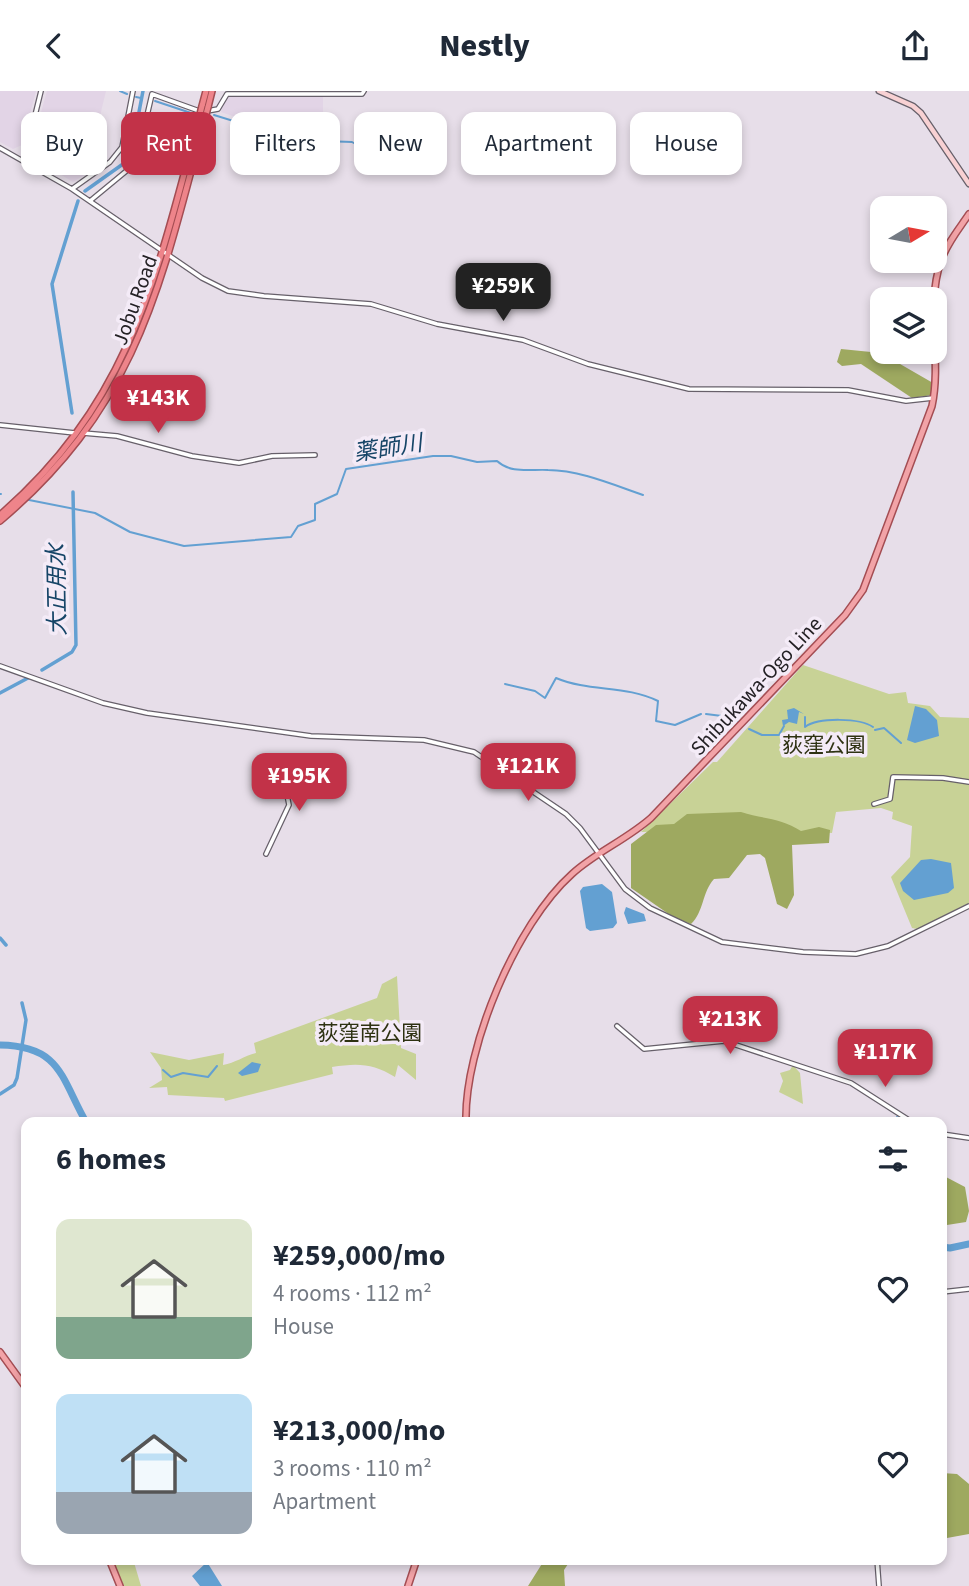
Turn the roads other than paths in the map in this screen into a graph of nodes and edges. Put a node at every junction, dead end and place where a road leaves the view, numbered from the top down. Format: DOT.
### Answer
graph roads {
  1 [pos="41,91"];
  2 [pos="133,91"];
  3 [pos="206,91"];
  4 [pos="212,91"];
  5 [pos="364,91"];
  6 [pos="879,91"];
  7 [pos="265,92"];
  8 [pos="205,106"];
  9 [pos="36,112"];
  10 [pos="0,148"];
  11 [pos="21,159"];
  12 [pos="48,175"];
  13 [pos="969,184"];
  14 [pos="72,189"];
  15 [pos="90,201"];
  16 [pos="969,214"];
  17 [pos="166,252"];
  18 [pos="934,398"];
  19 [pos="0,425"];
  20 [pos="77,433"];
  21 [pos="85,433"];
  22 [pos="315,455"];
  23 [pos="25,496"];
  24 [pos="14,506"];
  25 [pos="0,515"];
  26 [pos="0,521"];
  27 [pos="0,666"];
  28 [pos="282,764"];
  29 [pos="969,782"];
  30 [pos="874,804"];
  31 [pos="266,854"];
  32 [pos="598,855"];
  33 [pos="969,906"];
  34 [pos="617,1026"];
  35 [pos="466,1117"];
  36 [pos="905,1117"];
  37 [pos="947,1135"];
  38 [pos="969,1138"];
  39 [pos="969,1289"];
  40 [pos="947,1291"];
  41 [pos="0,1352"];
  42 [pos="21,1381"];
  43 [pos="111,1565"];
  44 [pos="415,1565"];
  45 [pos="877,1565"];
  46 [pos="120,1586"];
  47 [pos="408,1586"];
  48 [pos="879,1586"];
  1 -- 9 [label="street"];
  2 -- 14 [label="street"];
  3 -- 8 [label="highway, Jobu Road"];
  4 -- 8 [label="highway, Jobu Road"];
  5 -- 7 [label="street"];
  6 -- 13 [label="main road"];
  7 -- 15 [label="street"];
  8 -- 17 [label="highway, Jobu Road, bridge"];
  10 -- 11 [label="street"];
  12 -- 14 [label="street"];
  14 -- 15 [label="street"];
  15 -- 17 [label="street"];
  16 -- 18 [label="main road, Shibukawa-Ogo Line"];
  17 -- 18 [label="street"];
  17 -- 20 [label="highway, Jobu Road"];
  17 -- 21 [label="highway, Jobu Road"];
  18 -- 32 [label="main road, Shibukawa-Ogo Line"];
  19 -- 20 [label="street"];
  20 -- 21 [label="street"];
  20 -- 23 [label="highway, Jobu Road"];
  21 -- 22 [label="street"];
  21 -- 23 [label="highway, Jobu Road"];
  23 -- 24 [label="highway, Jobu Road"];
  24 -- 25 [label="highway, Jobu Road"];
  24 -- 26 [label="highway, Jobu Road"];
  27 -- 32 [label="street"];
  28 -- 31 [label="street"];
  29 -- 30 [label="street"];
  32 -- 33 [label="street"];
  32 -- 35 [label="main road, Shibukawa-Ogo Line"];
  34 -- 36 [label="street"];
  37 -- 38 [label="street"];
  39 -- 40 [label="street"];
  41 -- 42 [label="main road"];
  43 -- 46 [label="main road"];
  44 -- 47 [label="main road"];
  45 -- 48 [label="street"];
}
